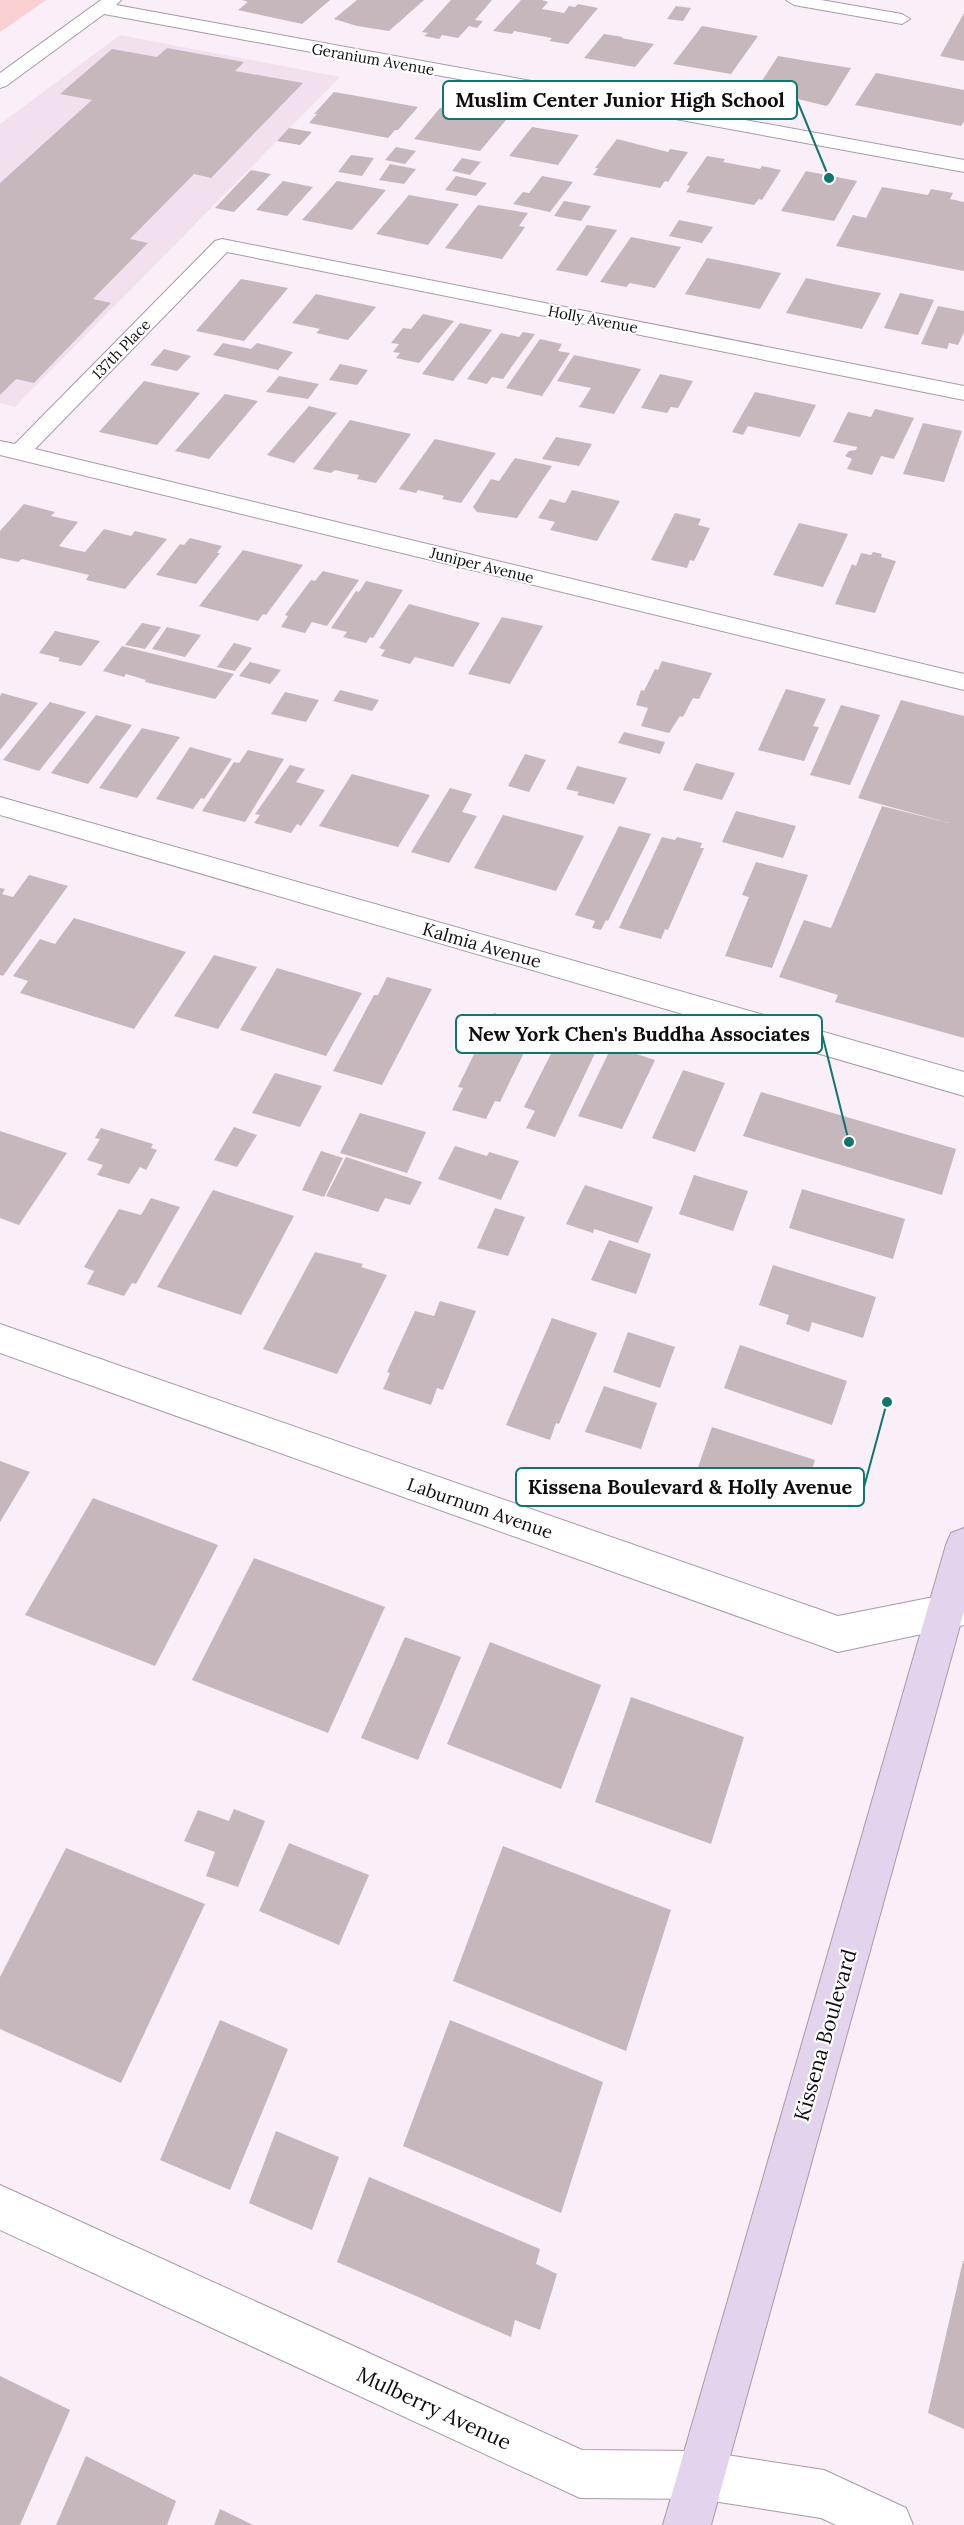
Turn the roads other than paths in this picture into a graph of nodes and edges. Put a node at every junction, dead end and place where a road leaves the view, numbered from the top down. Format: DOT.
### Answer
graph roads {
  1 [pos="794,0"];
  2 [pos="106,4"];
  3 [pos="902,19"];
  4 [pos="0,82"];
  5 [pos="964,166"];
  6 [pos="222,244"];
  7 [pos="964,393"];
  8 [pos="10,451"];
  9 [pos="964,682"];
  10 [pos="0,807"];
  11 [pos="964,1084"];
  12 [pos="0,1338"];
  13 [pos="964,1545"];
  14 [pos="954,1610"];
  15 [pos="0,2207"];
  16 [pos="700,2475"];
  17 [pos="687,2525"];
  18 [pos="889,2525"];
  1 -- 3 [label="lane"];
  2 -- 4 [label="street"];
  2 -- 5 [label="street, Geranium Avenue"];
  6 -- 7 [label="street, Holly Avenue"];
  6 -- 8 [label="street, 137th Place"];
  8 -- 9 [label="street, Juniper Avenue"];
  10 -- 11 [label="street, Kalmia Avenue"];
  12 -- 14 [label="street, Laburnum Avenue"];
  13 -- 14 [label="main road, Kissena Boulevard"];
  14 -- 16 [label="main road, Kissena Boulevard"];
  15 -- 16 [label="street, Mulberry Avenue"];
  16 -- 17 [label="main road, Kissena Boulevard"];
  16 -- 18 [label="street, Mulberry Avenue"];
}
